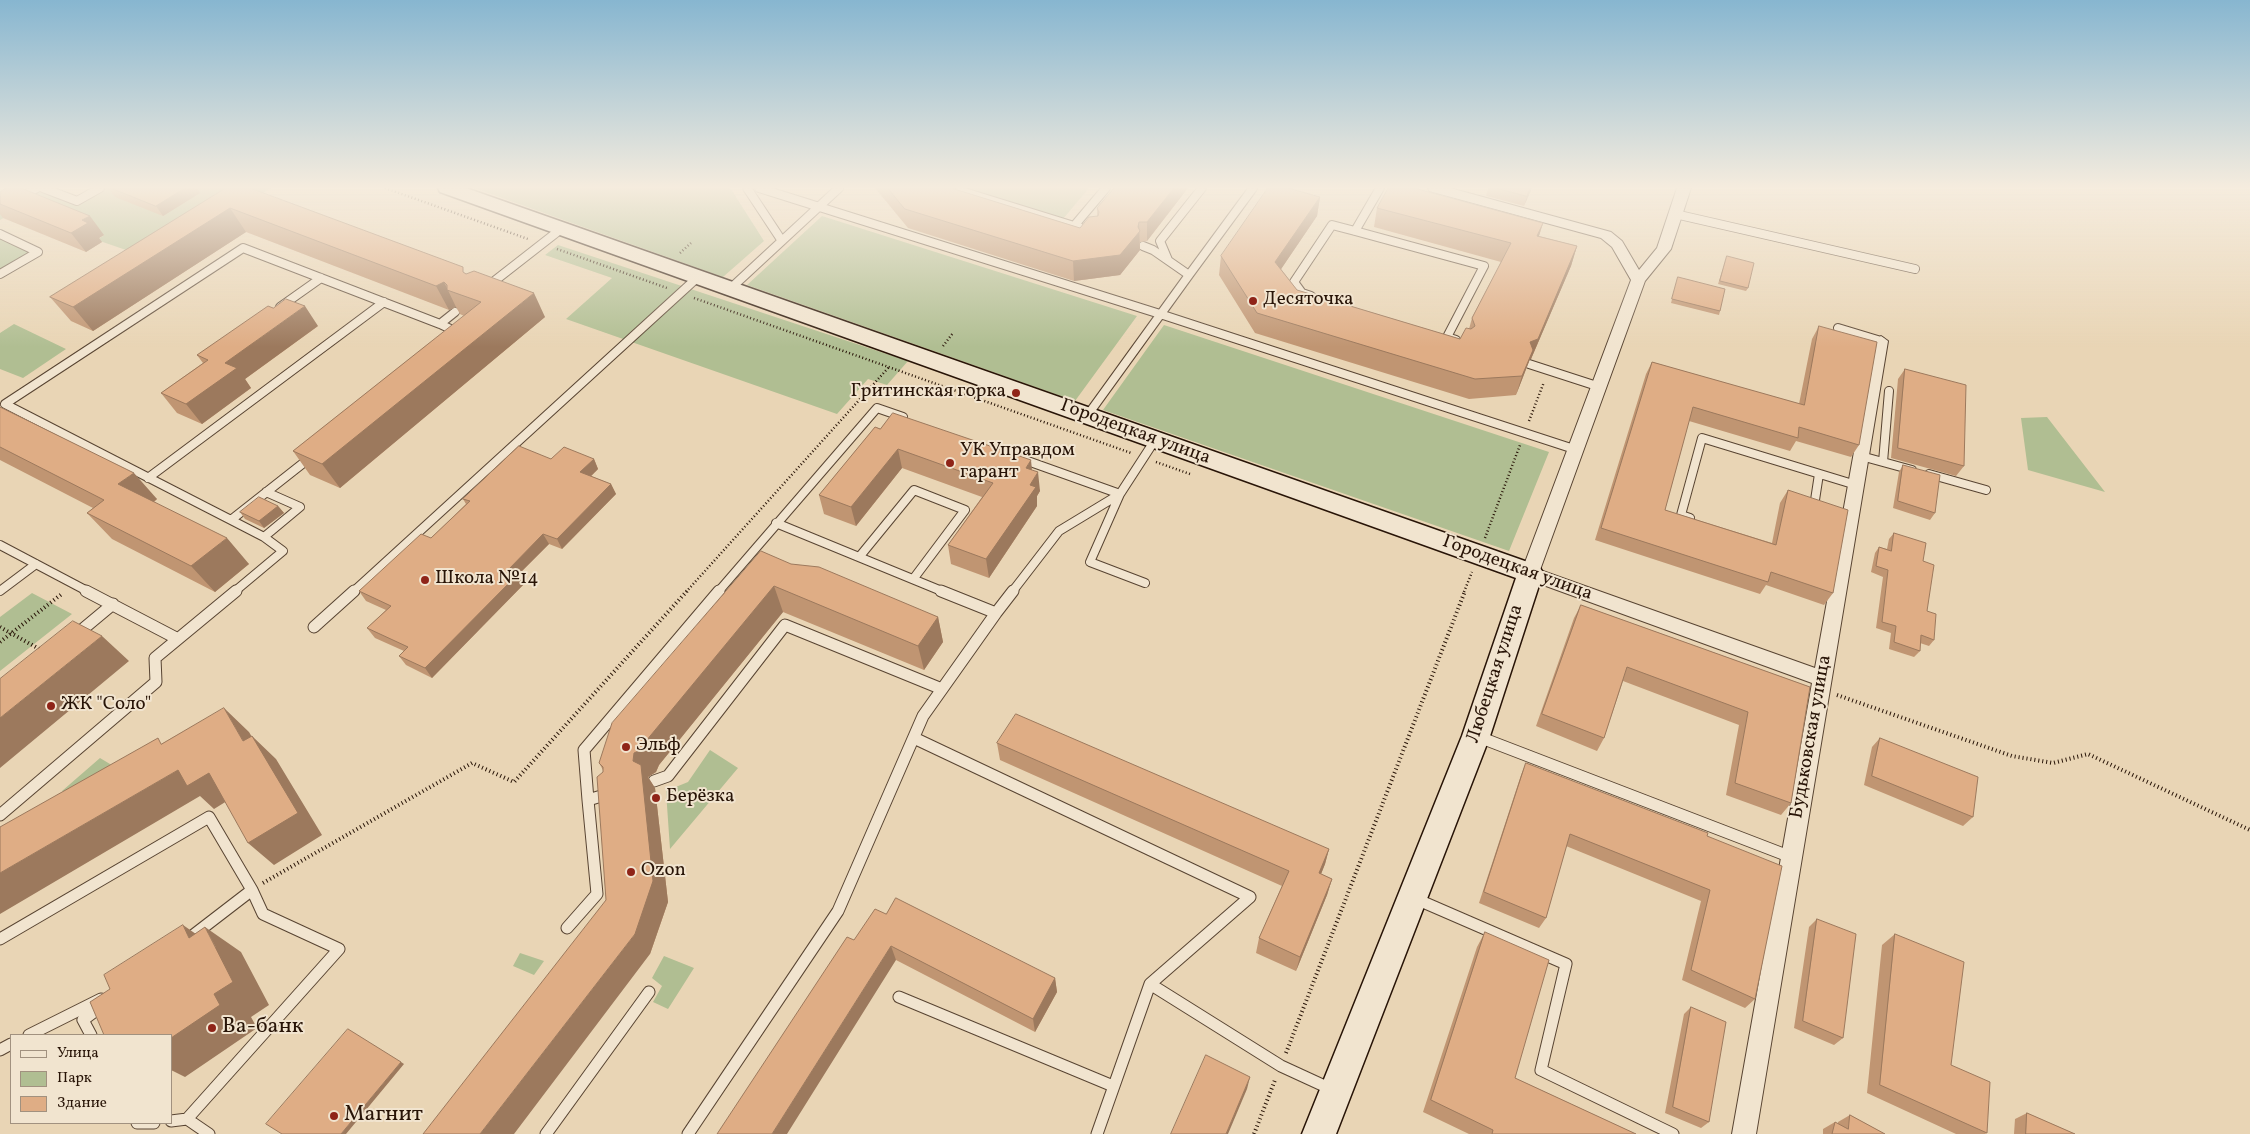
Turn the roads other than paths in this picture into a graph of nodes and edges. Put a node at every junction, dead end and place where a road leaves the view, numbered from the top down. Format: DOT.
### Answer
graph roads {
  1 [pos="15,241"];
  2 [pos="545,241"];
  3 [pos="597,241"];
  4 [pos="782,241"];
  5 [pos="927,241"];
  6 [pos="1160,241"];
  7 [pos="1213,241"];
  8 [pos="1321,241"];
  9 [pos="1391,241"];
  10 [pos="1613,241"];
  11 [pos="1666,241"];
  12 [pos="1792,241"];
  13 [pos="1143,246"];
  14 [pos="1168,260"];
  15 [pos="1915,269"];
  16 [pos="0,274"];
  17 [pos="1188,275"];
  18 [pos="698,277"];
  19 [pos="321,278"];
  20 [pos="1638,280"];
  21 [pos="730,289"];
  22 [pos="480,293"];
  23 [pos="1320,299"];
  24 [pos="384,302"];
  25 [pos="272,312"];
  26 [pos="455,312"];
  27 [pos="1160,314"];
  28 [pos="440,324"];
  29 [pos="1838,328"];
  30 [pos="1438,335"];
  31 [pos="1447,338"];
  32 [pos="456,341"];
  33 [pos="1882,341"];
  34 [pos="1464,343"];
  35 [pos="1529,364"];
  36 [pos="1600,387"];
  37 [pos="1889,391"];
  38 [pos="1087,416"];
  39 [pos="914,421"];
  40 [pos="1149,449"];
  41 [pos="320,450"];
  42 [pos="1577,450"];
  43 [pos="1861,456"];
  44 [pos="1017,458"];
  45 [pos="1882,462"];
  46 [pos="1819,474"];
  47 [pos="148,478"];
  48 [pos="1856,485"];
  49 [pos="1986,490"];
  50 [pos="266,492"];
  51 [pos="1120,494"];
  52 [pos="1814,500"];
  53 [pos="231,520"];
  54 [pos="1698,521"];
  55 [pos="776,523"];
  56 [pos="264,537"];
  57 [pos="0,545"];
  58 [pos="860,556"];
  59 [pos="36,564"];
  60 [pos="1530,573"];
  61 [pos="914,578"];
  62 [pos="1145,583"];
  63 [pos="0,591"];
  64 [pos="113,604"];
  65 [pos="996,613"];
  66 [pos="314,627"];
  67 [pos="71,638"];
  68 [pos="178,639"];
  69 [pos="1822,684"];
  70 [pos="942,689"];
  71 [pos="1476,736"];
  72 [pos="914,738"];
  73 [pos="654,781"];
  74 [pos="611,794"];
  75 [pos="588,800"];
  76 [pos="0,815"];
  77 [pos="1792,857"];
  78 [pos="252,890"];
  79 [pos="1412,897"];
  80 [pos="567,928"];
  81 [pos="0,939"];
  82 [pos="174,950"];
  83 [pos="1150,984"];
  84 [pos="649,992"];
  85 [pos="899,998"];
  86 [pos="31,1034"];
  87 [pos="90,1034"];
  88 [pos="1113,1086"];
  89 [pos="1336,1091"];
  90 [pos="187,1119"];
  91 [pos="172,1121"];
  92 [pos="1325,1132"];
  93 [pos="208,1134"];
  94 [pos="546,1134"];
  95 [pos="688,1134"];
  96 [pos="1097,1134"];
  97 [pos="1673,1134"];
  98 [pos="1744,1134"];
  1 -- 16 [label="lane"];
  2 -- 22 [label="lane"];
  3 -- 18 [label="street, Городецкая улица"];
  4 -- 21 [label="lane"];
  5 -- 27 [label="lane"];
  6 -- 14 [label="lane"];
  7 -- 17 [label="lane"];
  8 -- 23 [label="lane"];
  9 -- 31 [label="lane"];
  10 -- 20 [label="street"];
  11 -- 20 [label="street, Любецкая улица"];
  12 -- 15 [label="lane"];
  13 -- 14 [label="lane"];
  14 -- 17 [label="lane"];
  17 -- 27 [label="lane"];
  18 -- 21 [label="street, Городецкая улица"];
  18 -- 66 [label="lane"];
  19 -- 24 [label="lane"];
  19 -- 25 [label="lane"];
  19 -- 47 [label="lane"];
  20 -- 36 [label="street, Любецкая улица"];
  21 -- 38 [label="street, Городецкая улица"];
  24 -- 28 [label="lane"];
  24 -- 47 [label="lane"];
  26 -- 28 [label="lane"];
  27 -- 38 [label="lane"];
  27 -- 42 [label="lane"];
  28 -- 32 [label="lane"];
  29 -- 33 [label="lane"];
  30 -- 31 [label="lane"];
  31 -- 34 [label="lane"];
  33 -- 43 [label="street, Будьковская улица"];
  35 -- 36 [label="lane"];
  36 -- 42 [label="street, Любецкая улица"];
  37 -- 45 [label="lane"];
  38 -- 40 [label="street, Городецкая улица"];
  39 -- 55 [label="lane"];
  40 -- 51 [label="lane"];
  40 -- 60 [label="street, Городецкая улица"];
  41 -- 50 [label="lane"];
  42 -- 60 [label="street, Любецкая улица"];
  43 -- 45 [label="lane"];
  43 -- 48 [label="street, Будьковская улица"];
  44 -- 51 [label="lane"];
  45 -- 49 [label="lane"];
  46 -- 48 [label="lane"];
  46 -- 52 [label="lane"];
  46 -- 54 [label="lane"];
  47 -- 53 [label="lane"];
  48 -- 69 [label="street, Будьковская улица"];
  50 -- 53 [label="lane"];
  50 -- 56 [label="lane"];
  51 -- 62 [label="lane"];
  51 -- 65 [label="lane"];
  53 -- 56 [label="lane"];
  55 -- 58 [label="lane"];
  55 -- 75 [label="lane"];
  56 -- 68 [label="lane"];
  57 -- 59 [label="lane"];
  58 -- 61 [label="lane"];
  58 -- 61 [label="lane"];
  59 -- 63 [label="lane"];
  59 -- 64 [label="lane"];
  60 -- 69 [label="street, Городецкая улица"];
  60 -- 71 [label="street, Любецкая улица"];
  61 -- 65 [label="lane"];
  64 -- 67 [label="lane"];
  64 -- 68 [label="lane"];
  65 -- 70 [label="lane"];
  68 -- 76 [label="lane"];
  69 -- 77 [label="street, Будьковская улица"];
  70 -- 72 [label="lane"];
  70 -- 73 [label="lane"];
  71 -- 77 [label="lane"];
  71 -- 79 [label="street, Любецкая улица"];
  72 -- 83 [label="lane"];
  72 -- 95 [label="lane"];
  74 -- 75 [label="lane"];
  75 -- 80 [label="lane"];
  77 -- 98 [label="street, Будьковская улица"];
  78 -- 81 [label="lane"];
  78 -- 82 [label="lane"];
  78 -- 90 [label="lane"];
  79 -- 89 [label="street, Любецкая улица"];
  79 -- 97 [label="lane"];
  83 -- 88 [label="lane"];
  83 -- 89 [label="lane"];
  84 -- 94 [label="lane"];
  85 -- 88 [label="lane"];
  86 -- 87 [label="lane"];
  88 -- 96 [label="lane"];
  89 -- 92 [label="street, Любецкая улица"];
  90 -- 91 [label="lane"];
  90 -- 93 [label="lane"];
}
